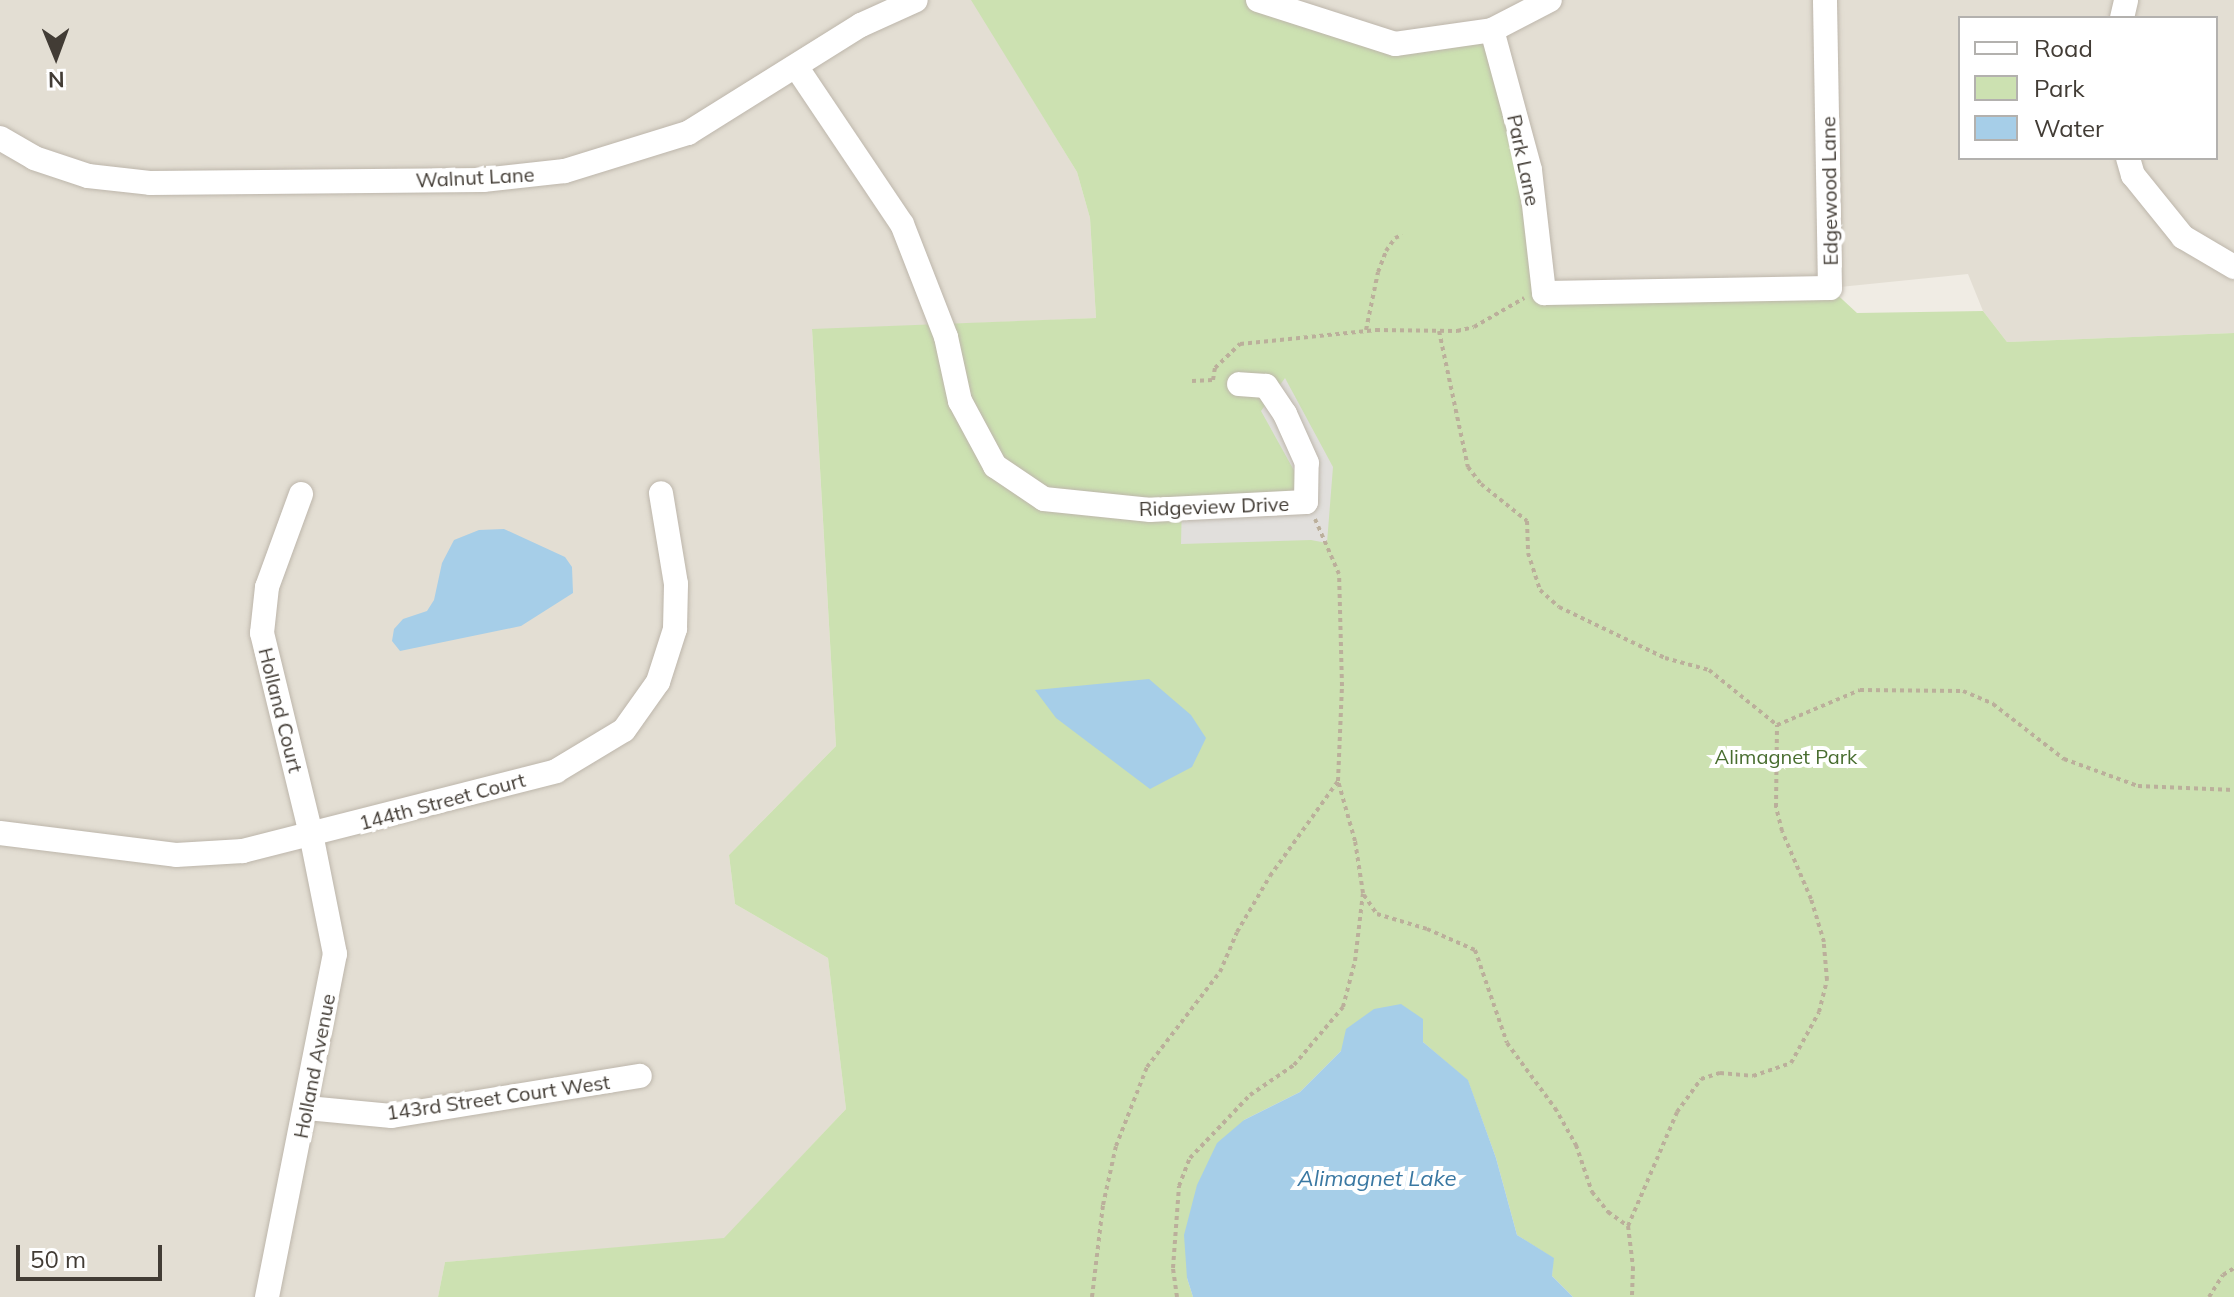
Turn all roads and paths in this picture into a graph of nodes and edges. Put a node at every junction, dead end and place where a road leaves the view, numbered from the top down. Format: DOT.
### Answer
graph roads {
  1 [pos="916,0"];
  2 [pos="1258,0"];
  3 [pos="1550,0"];
  4 [pos="1825,0"];
  5 [pos="1492,30"];
  6 [pos="797,68"];
  7 [pos="0,138"];
  8 [pos="2129,160"];
  9 [pos="1402,235"];
  10 [pos="2234,267"];
  11 [pos="1544,290"];
  12 [pos="1439,331"];
  13 [pos="1366,332"];
  14 [pos="1213,380"];
  15 [pos="1192,381"];
  16 [pos="1239,384"];
  17 [pos="661,493"];
  18 [pos="301,494"];
  19 [pos="1306,502"];
  20 [pos="1777,725"];
  21 [pos="1338,781"];
  22 [pos="2234,790"];
  23 [pos="0,833"];
  24 [pos="311,834"];
  25 [pos="1363,893"];
  26 [pos="640,1076"];
  27 [pos="307,1108"];
  28 [pos="1628,1226"];
  29 [pos="2234,1268"];
  30 [pos="267,1297"];
  31 [pos="1092,1297"];
  32 [pos="1177,1297"];
  33 [pos="1632,1297"];
  34 [pos="2209,1297"];
  1 -- 6 [label="street, Walnut Lane"];
  2 -- 5 [label="street"];
  3 -- 5 [label="street"];
  4 -- 11 [label="street, Edgewood Lane"];
  5 -- 11 [label="street, Park Lane"];
  6 -- 7 [label="street, Walnut Lane"];
  6 -- 19 [label="street, Ridgeview Drive"];
  8 -- 10 [label="street"];
  9 -- 13 [label="path"];
  11 -- 12 [label="path"];
  12 -- 13 [label="path"];
  12 -- 20 [label="path"];
  13 -- 14 [label="path"];
  14 -- 15 [label="path"];
  14 -- 16 [label="path"];
  16 -- 19 [label="street, Ridgeview Drive"];
  17 -- 24 [label="street, 144th Street Court"];
  18 -- 24 [label="street, Holland Court"];
  19 -- 21 [label="path"];
  20 -- 22 [label="path"];
  20 -- 28 [label="path"];
  21 -- 25 [label="path"];
  21 -- 31 [label="path"];
  23 -- 24 [label="street, 144th Street Court"];
  24 -- 27 [label="street, Holland Avenue"];
  25 -- 28 [label="path"];
  25 -- 32 [label="path"];
  26 -- 27 [label="street, 143rd Street Court West"];
  27 -- 30 [label="street, Holland Avenue"];
  28 -- 33 [label="path"];
  29 -- 34 [label="path"];
}
